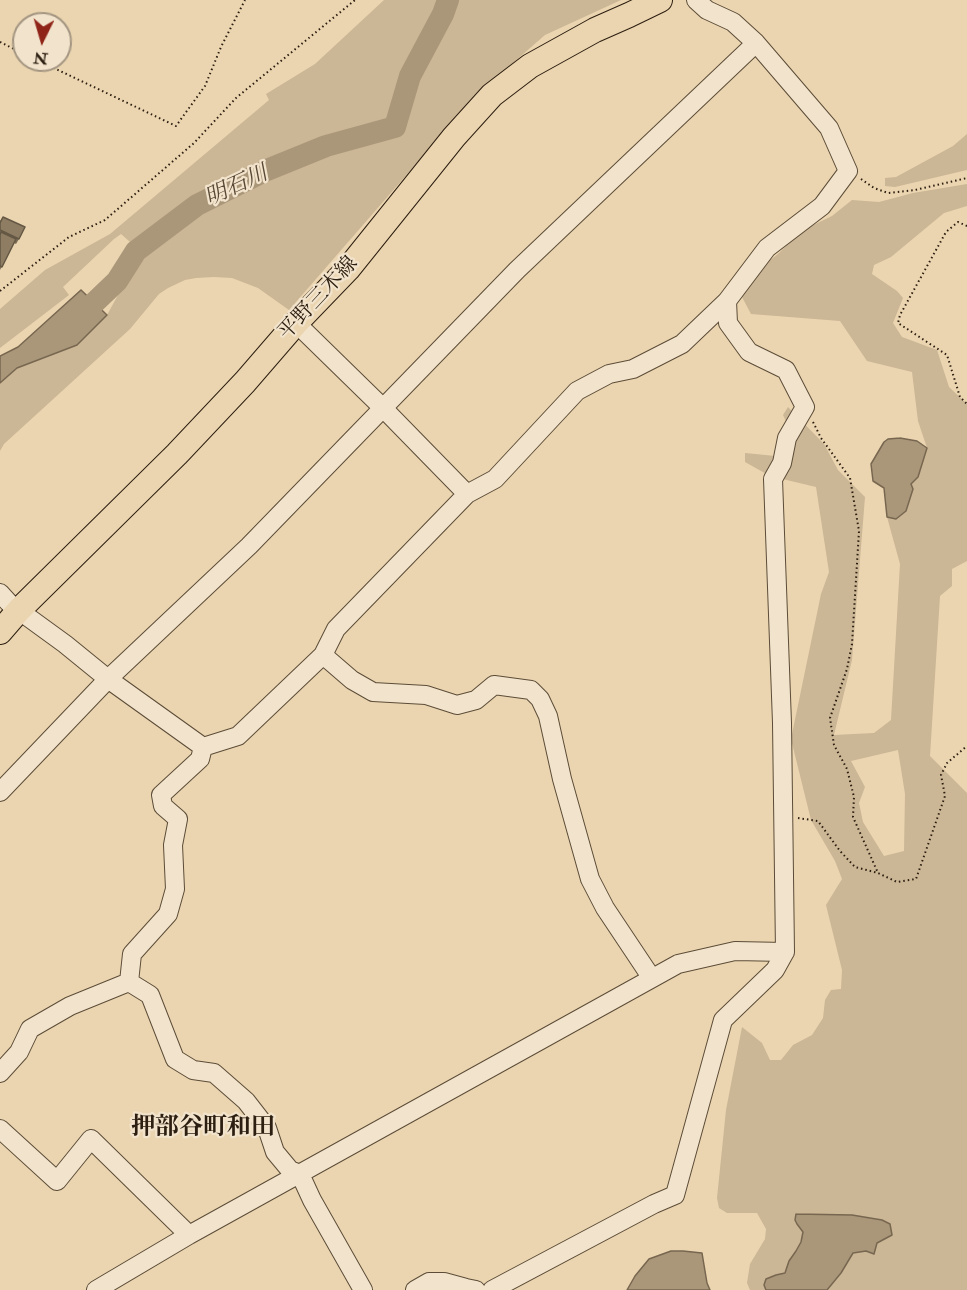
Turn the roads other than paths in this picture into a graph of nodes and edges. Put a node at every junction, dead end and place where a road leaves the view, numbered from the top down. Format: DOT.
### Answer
graph roads {
  1 [pos="660,0"];
  2 [pos="696,0"];
  3 [pos="756,43"];
  4 [pos="727,301"];
  5 [pos="296,323"];
  6 [pos="383,408"];
  7 [pos="467,494"];
  8 [pos="10,602"];
  9 [pos="0,632"];
  10 [pos="323,655"];
  11 [pos="108,679"];
  12 [pos="203,747"];
  13 [pos="0,792"];
  14 [pos="785,952"];
  15 [pos="651,977"];
  16 [pos="129,982"];
  17 [pos="0,1073"];
  18 [pos="0,1129"];
  19 [pos="300,1174"];
  20 [pos="189,1235"];
  21 [pos="96,1290"];
  22 [pos="363,1290"];
  23 [pos="415,1290"];
  24 [pos="476,1290"];
  25 [pos="492,1290"];
  1 -- 5 [label="main road, 平野三木線"];
  2 -- 3 [label="street"];
  3 -- 4 [label="street"];
  3 -- 6 [label="street"];
  4 -- 7 [label="street"];
  4 -- 14 [label="street"];
  5 -- 6 [label="street"];
  5 -- 8 [label="main road, 平野三木線"];
  6 -- 7 [label="street"];
  6 -- 11 [label="street"];
  7 -- 10 [label="street"];
  8 -- 9 [label="main road, 平野三木線"];
  8 -- 11 [label="street"];
  10 -- 12 [label="street"];
  10 -- 15 [label="street"];
  11 -- 12 [label="street"];
  11 -- 13 [label="street"];
  12 -- 16 [label="street"];
  14 -- 15 [label="street"];
  14 -- 25 [label="street"];
  15 -- 19 [label="street"];
  16 -- 17 [label="street"];
  16 -- 19 [label="street"];
  18 -- 20 [label="street"];
  19 -- 20 [label="street"];
  19 -- 22 [label="street"];
  20 -- 21 [label="street"];
  23 -- 24 [label="street"];
}
